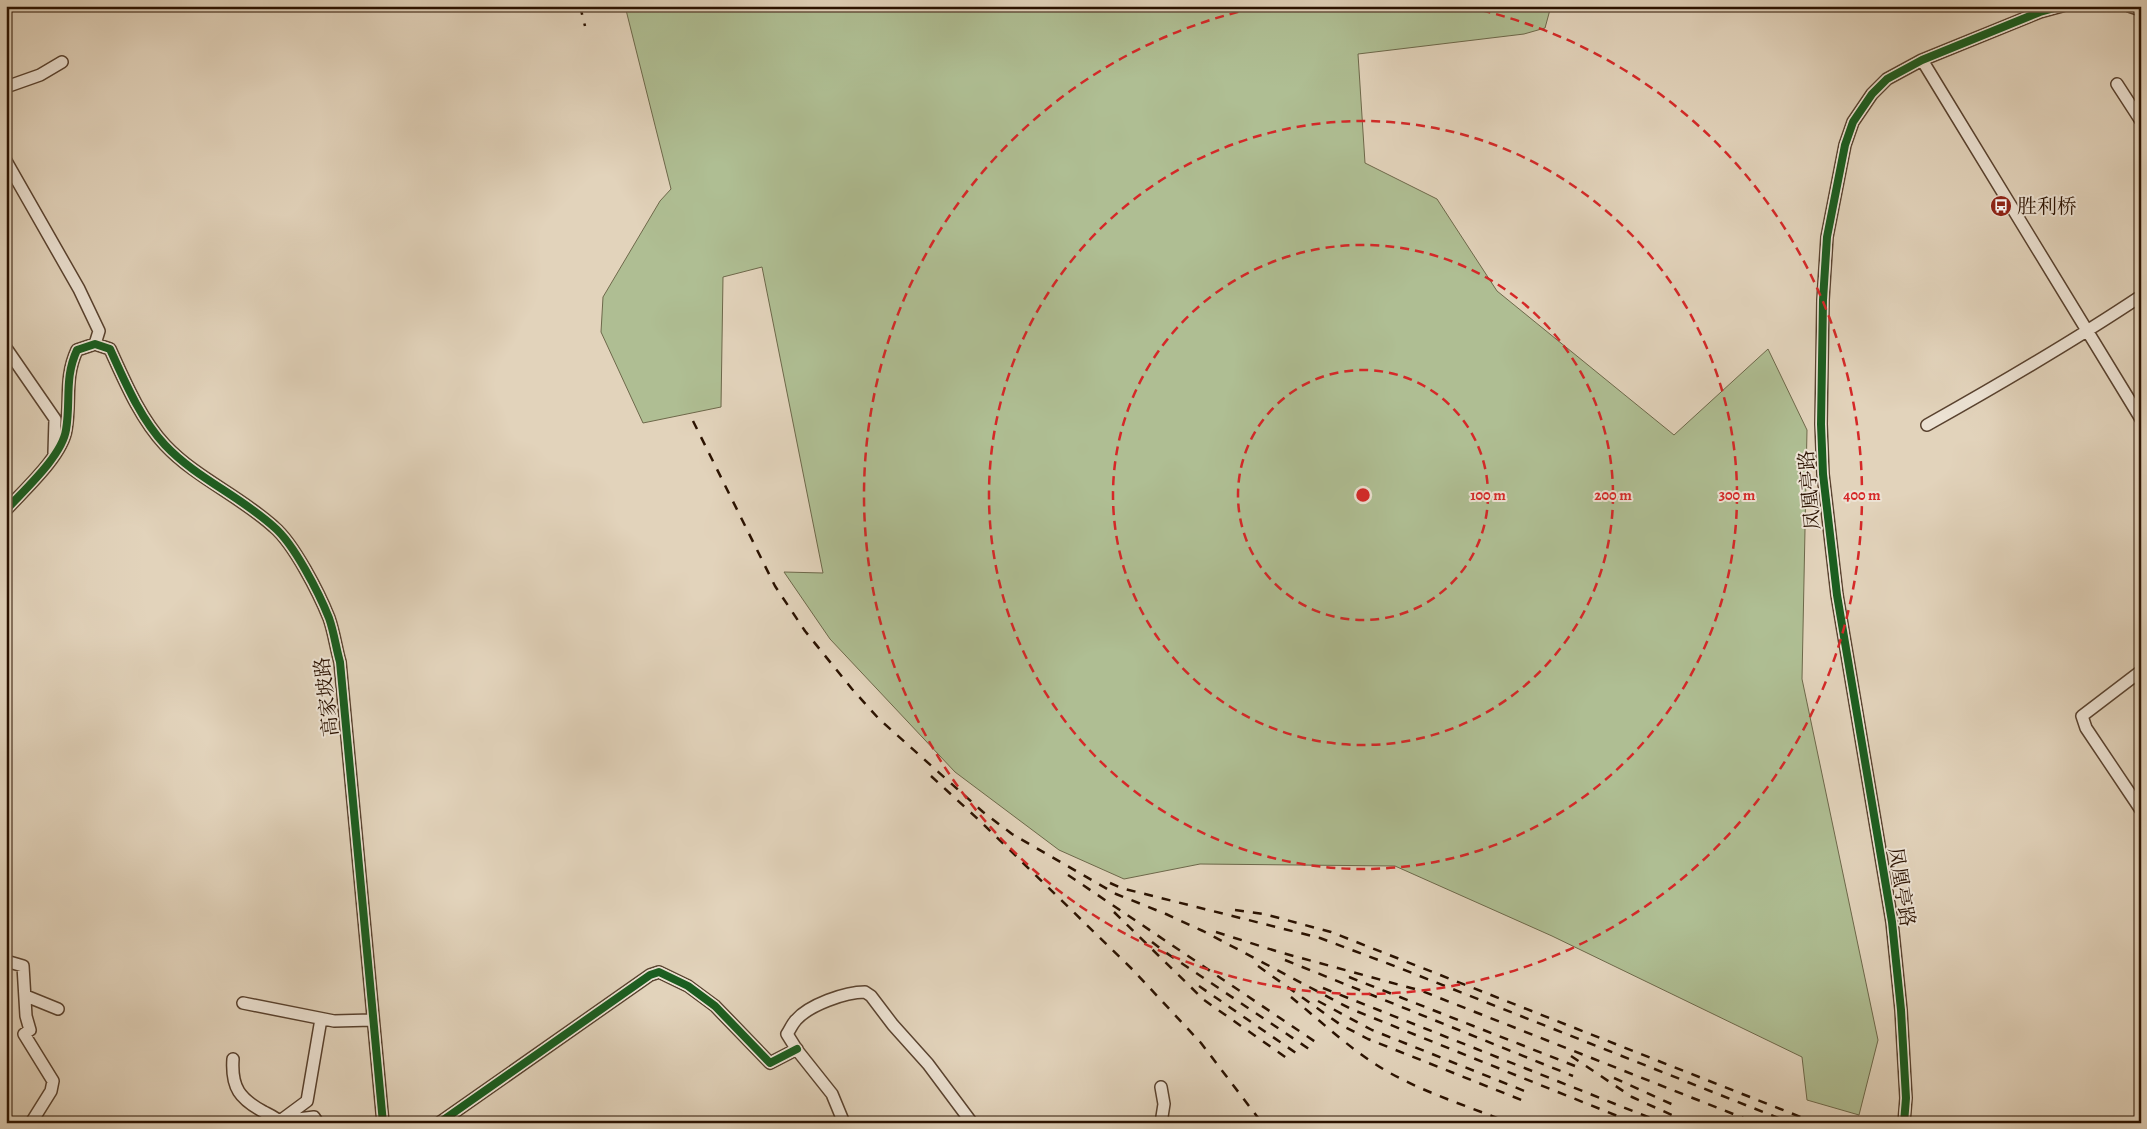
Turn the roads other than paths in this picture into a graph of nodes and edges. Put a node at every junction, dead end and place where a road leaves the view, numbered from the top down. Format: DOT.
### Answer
graph roads {
  1 [pos="2062,6"];
  2 [pos="2129,6"];
  3 [pos="2141,10"];
  4 [pos="1922,60"];
  5 [pos="62,62"];
  6 [pos="2117,84"];
  7 [pos="6,87"];
  8 [pos="2141,122"];
  9 [pos="6,161"];
  10 [pos="2141,296"];
  11 [pos="2087,332"];
  12 [pos="95,344"];
  13 [pos="6,348"];
  14 [pos="2141,420"];
  15 [pos="1927,425"];
  16 [pos="54,457"];
  17 [pos="6,510"];
  18 [pos="2141,671"];
  19 [pos="2141,810"];
  20 [pos="6,961"];
  21 [pos="26,996"];
  22 [pos="243,1004"];
  23 [pos="58,1009"];
  24 [pos="321,1019"];
  25 [pos="372,1020"];
  26 [pos="797,1049"];
  27 [pos="233,1059"];
  28 [pos="1161,1087"];
  29 [pos="1906,1098"];
  30 [pos="280,1122"];
  31 [pos="31,1123"];
  32 [pos="318,1123"];
  33 [pos="383,1123"];
  34 [pos="439,1123"];
  35 [pos="844,1123"];
  36 [pos="972,1123"];
  37 [pos="1161,1123"];
  38 [pos="1904,1123"];
  39 [pos="1911,1123"];
  1 -- 4 [label="street, 凤凰亭路"];
  2 -- 3 [label="street"];
  4 -- 11 [label="street"];
  4 -- 29 [label="street, 凤凰亭路"];
  5 -- 7 [label="street"];
  6 -- 8 [label="street"];
  9 -- 12 [label="street"];
  10 -- 11 [label="street"];
  11 -- 14 [label="street"];
  11 -- 15 [label="street"];
  12 -- 16 [label="street"];
  12 -- 33 [label="street, 高家坡路"];
  13 -- 16 [label="street"];
  16 -- 17 [label="street"];
  18 -- 19 [label="street"];
  20 -- 21 [label="street"];
  21 -- 23 [label="street"];
  21 -- 31 [label="street"];
  22 -- 24 [label="street"];
  24 -- 25 [label="street"];
  24 -- 30 [label="street"];
  26 -- 34 [label="street"];
  26 -- 35 [label="street"];
  26 -- 36 [label="street"];
  27 -- 30 [label="street"];
  28 -- 37 [label="street"];
  29 -- 38 [label="street, 凤凰亭路"];
  29 -- 39 [label="street, 凤凰亭路"];
  30 -- 32 [label="street"];
}
